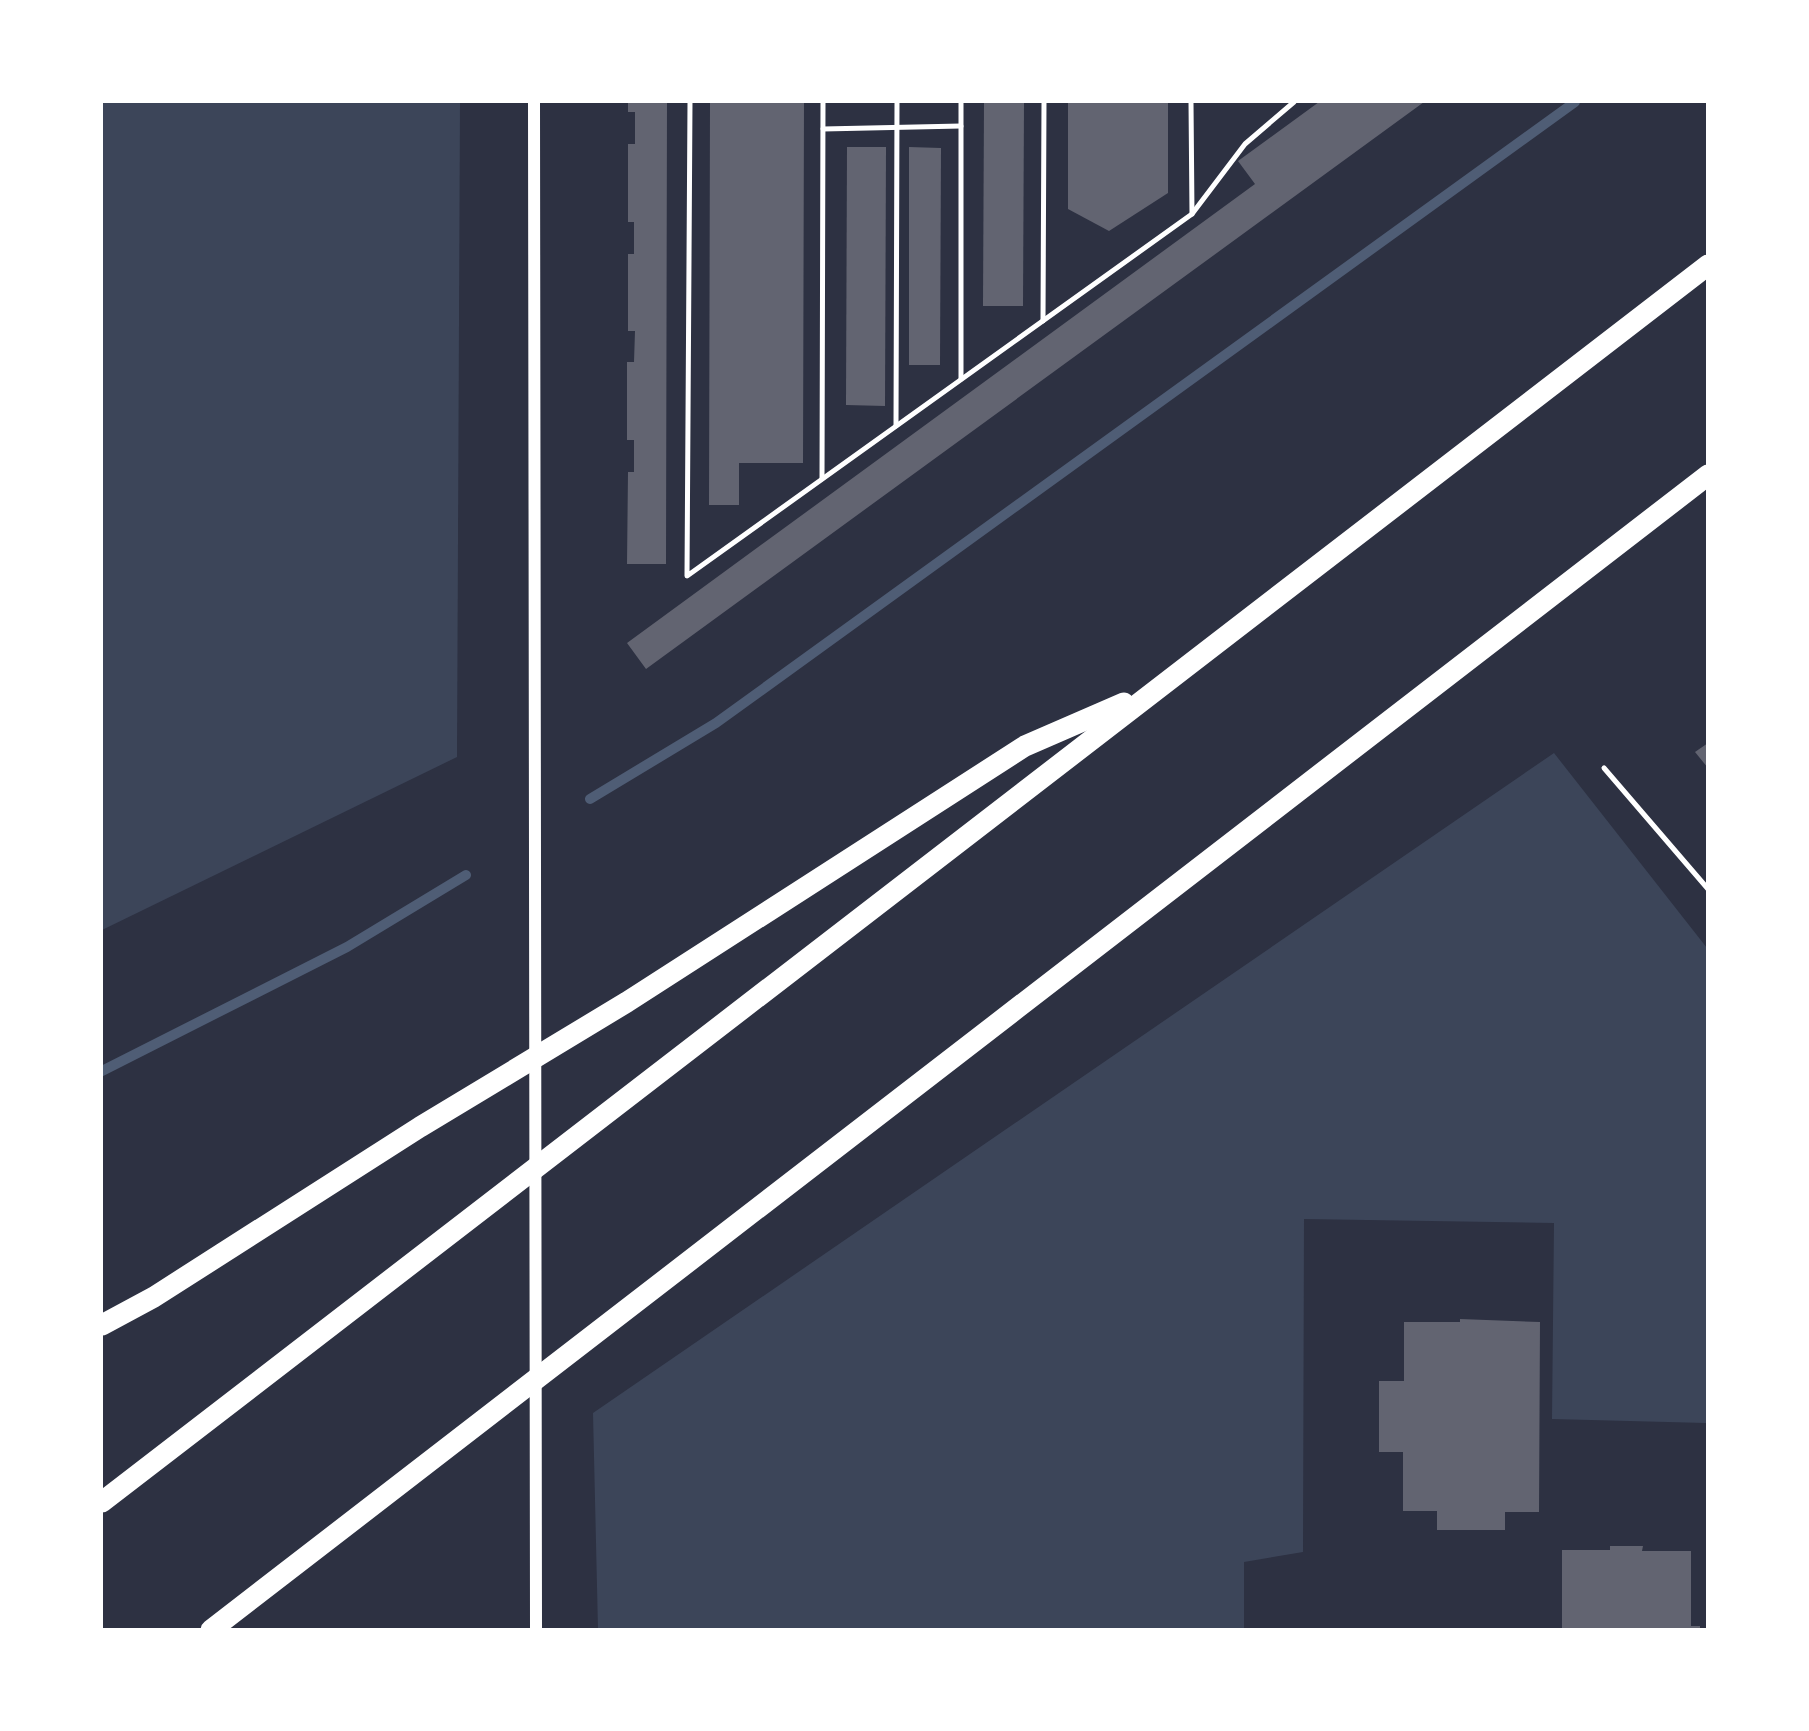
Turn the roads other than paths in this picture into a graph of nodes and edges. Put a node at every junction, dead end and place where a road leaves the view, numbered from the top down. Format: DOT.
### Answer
graph roads {
  1 [pos="534,102"];
  2 [pos="690,102"];
  3 [pos="823,102"];
  4 [pos="897,102"];
  5 [pos="961,102"];
  6 [pos="1044,102"];
  7 [pos="1191,102"];
  8 [pos="1294,102"];
  9 [pos="961,126"];
  10 [pos="897,128"];
  11 [pos="823,130"];
  12 [pos="1192,214"];
  13 [pos="1707,265"];
  14 [pos="1043,321"];
  15 [pos="961,379"];
  16 [pos="896,426"];
  17 [pos="1707,475"];
  18 [pos="822,479"];
  19 [pos="1155,689"];
  20 [pos="1604,768"];
  21 [pos="1707,889"];
  22 [pos="102,1325"];
  23 [pos="102,1502"];
  24 [pos="211,1629"];
  25 [pos="536,1629"];
  1 -- 25 [label="street"];
  2 -- 18 [label="lane"];
  3 -- 11 [label="lane"];
  4 -- 10 [label="lane"];
  5 -- 9 [label="lane"];
  6 -- 14 [label="lane"];
  7 -- 12 [label="lane"];
  8 -- 12 [label="lane"];
  9 -- 10 [label="lane"];
  9 -- 15 [label="lane"];
  10 -- 11 [label="lane"];
  10 -- 16 [label="lane"];
  11 -- 18 [label="lane"];
  12 -- 14 [label="lane"];
  13 -- 19 [label="highway"];
  14 -- 15 [label="lane"];
  15 -- 16 [label="lane"];
  16 -- 18 [label="lane"];
  17 -- 24 [label="highway"];
  19 -- 22 [label="highway"];
  19 -- 23 [label="highway"];
  20 -- 21 [label="lane"];
}
